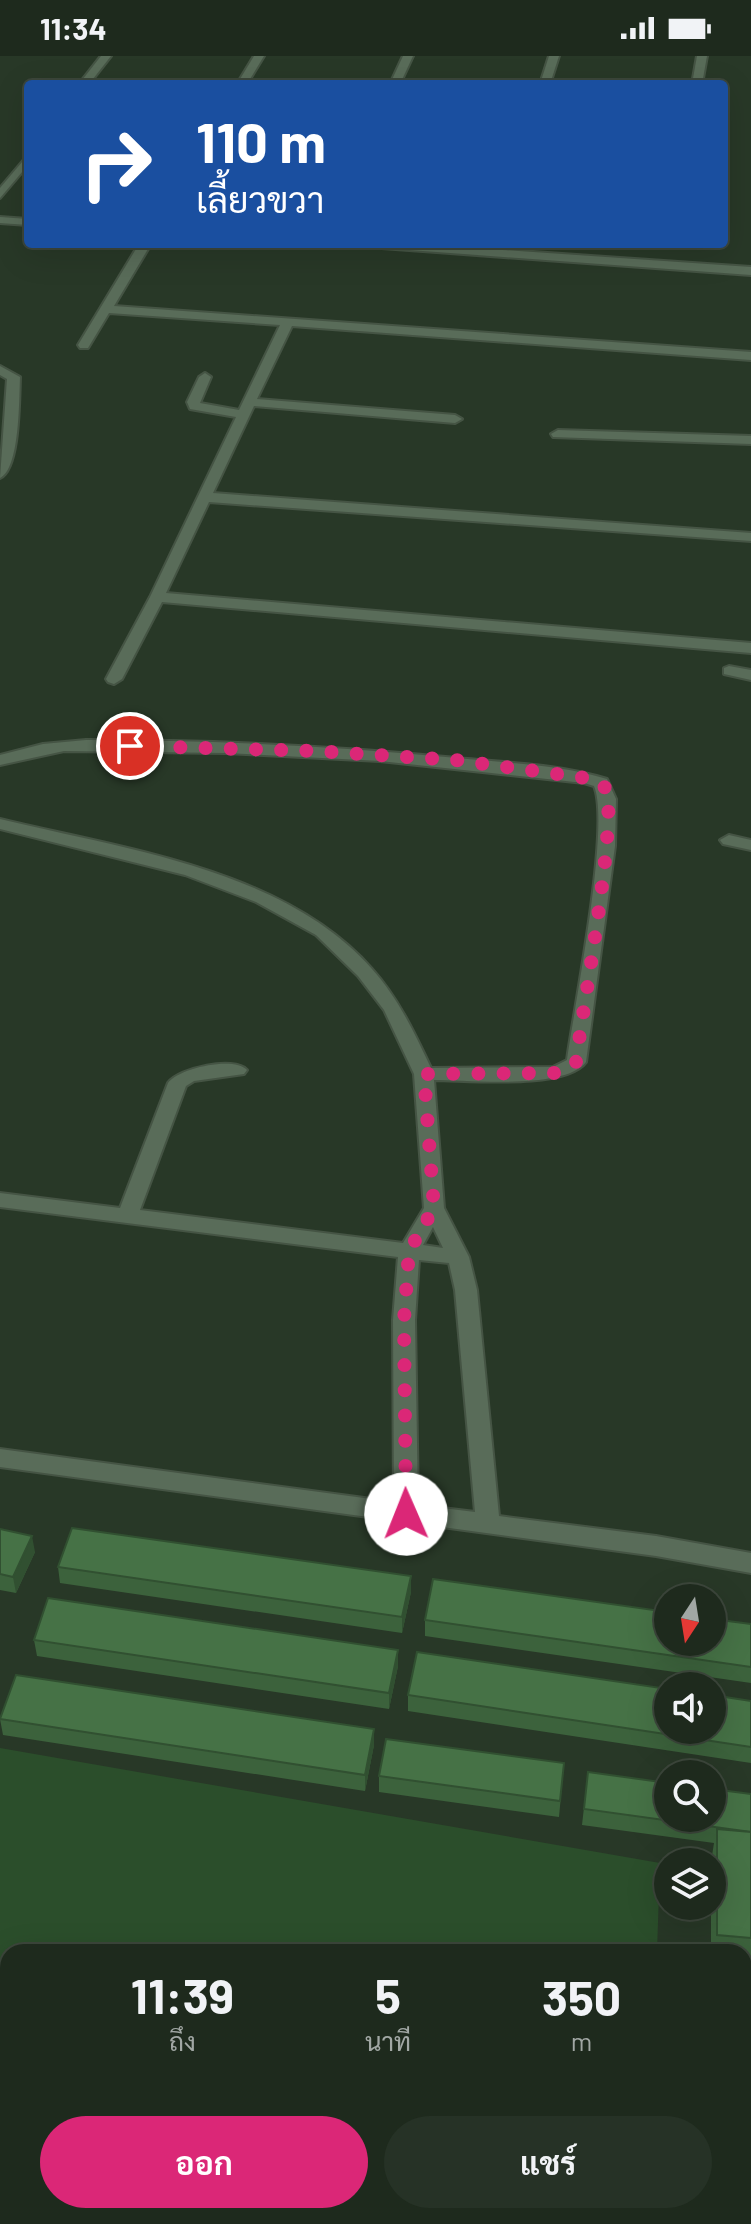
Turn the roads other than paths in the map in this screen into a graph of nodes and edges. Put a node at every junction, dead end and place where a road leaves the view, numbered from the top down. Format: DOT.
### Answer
graph roads {
  1 [pos="106,56"];
  2 [pos="259,56"];
  3 [pos="408,56"];
  4 [pos="554,56"];
  5 [pos="702,56"];
  6 [pos="87,80"];
  7 [pos="244,80"];
  8 [pos="397,80"];
  9 [pos="546,80"];
  10 [pos="698,80"];
  11 [pos="24,163"];
  12 [pos="0,195"];
  13 [pos="0,220"];
  14 [pos="24,222"];
  15 [pos="143,248"];
  16 [pos="494,248"];
  17 [pos="751,271"];
  18 [pos="105,309"];
  19 [pos="287,323"];
  20 [pos="84,345"];
  21 [pos="751,356"];
  22 [pos="0,370"];
  23 [pos="205,377"];
  24 [pos="245,408"];
  25 [pos="455,419"];
  26 [pos="558,434"];
  27 [pos="751,440"];
  28 [pos="4,452"];
  29 [pos="0,474"];
  30 [pos="204,497"];
  31 [pos="751,537"];
  32 [pos="157,597"];
  33 [pos="751,648"];
  34 [pos="729,671"];
  35 [pos="751,675"];
  36 [pos="114,679"];
  37 [pos="0,760"];
  38 [pos="0,824"];
  39 [pos="729,840"];
  40 [pos="751,845"];
  41 [pos="237,1070"];
  42 [pos="424,1074"];
  43 [pos="0,1200"];
  44 [pos="434,1208"];
  45 [pos="127,1216"];
  46 [pos="409,1251"];
  47 [pos="458,1257"];
  48 [pos="0,1458"];
  49 [pos="406,1514"];
  50 [pos="488,1525"];
  51 [pos="751,1563"];
  1 -- 6 [label="street"];
  2 -- 7 [label="street"];
  3 -- 8 [label="street"];
  4 -- 9 [label="street"];
  5 -- 10 [label="street"];
  11 -- 12 [label="street"];
  13 -- 14 [label="street"];
  15 -- 18 [label="street"];
  16 -- 17 [label="street"];
  18 -- 19 [label="street"];
  18 -- 20 [label="street"];
  19 -- 21 [label="street"];
  19 -- 24 [label="street"];
  22 -- 28 [label="street"];
  23 -- 24 [label="street"];
  24 -- 25 [label="street"];
  24 -- 30 [label="street"];
  26 -- 27 [label="street"];
  28 -- 29 [label="street"];
  30 -- 31 [label="street"];
  30 -- 32 [label="street"];
  32 -- 33 [label="street"];
  32 -- 36 [label="street"];
  34 -- 35 [label="street"];
  37 -- 42 [label="street"];
  38 -- 42 [label="street"];
  39 -- 40 [label="street"];
  41 -- 45 [label="street"];
  42 -- 44 [label="street"];
  43 -- 45 [label="street"];
  44 -- 46 [label="street"];
  44 -- 47 [label="street"];
  45 -- 46 [label="street"];
  46 -- 47 [label="street"];
  46 -- 49 [label="street"];
  47 -- 50 [label="street"];
  48 -- 49 [label="street"];
  49 -- 50 [label="street"];
  50 -- 51 [label="street"];
}
